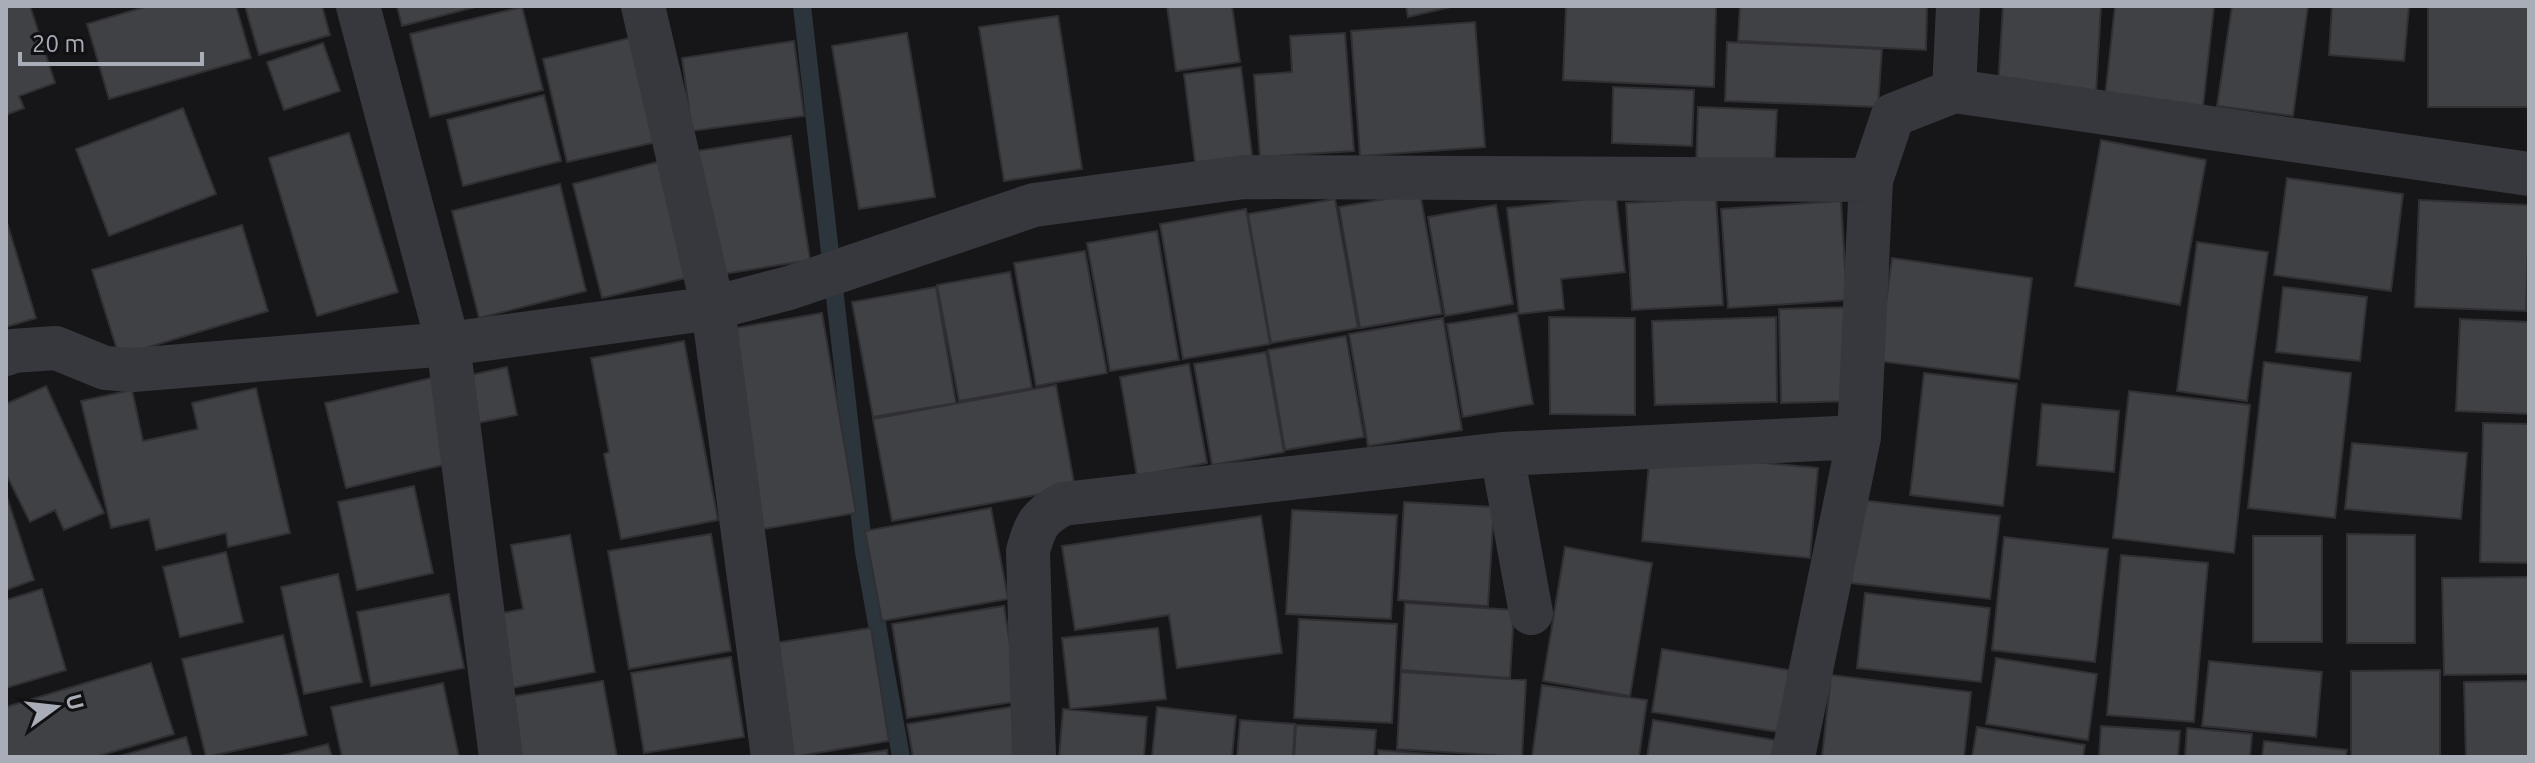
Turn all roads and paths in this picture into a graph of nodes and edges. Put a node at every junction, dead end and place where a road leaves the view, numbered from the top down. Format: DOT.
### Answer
graph roads {
  1 [pos="358,6"];
  2 [pos="643,6"];
  3 [pos="1958,6"];
  4 [pos="1954,91"];
  5 [pos="2529,174"];
  6 [pos="1871,180"];
  7 [pos="713,308"];
  8 [pos="448,344"];
  9 [pos="6,354"];
  10 [pos="1859,437"];
  11 [pos="1502,454"];
  12 [pos="1531,613"];
  13 [pos="501,757"];
  14 [pos="773,757"];
  15 [pos="1034,757"];
  16 [pos="1793,757"];
  1 -- 8 [label="street"];
  2 -- 7 [label="street"];
  3 -- 4 [label="street"];
  4 -- 5 [label="street"];
  4 -- 6 [label="street"];
  6 -- 7 [label="street"];
  6 -- 10 [label="street"];
  7 -- 8 [label="street"];
  7 -- 14 [label="street"];
  8 -- 9 [label="street"];
  8 -- 13 [label="street"];
  10 -- 11 [label="street"];
  10 -- 16 [label="street"];
  11 -- 12 [label="street"];
  11 -- 15 [label="street"];
}
